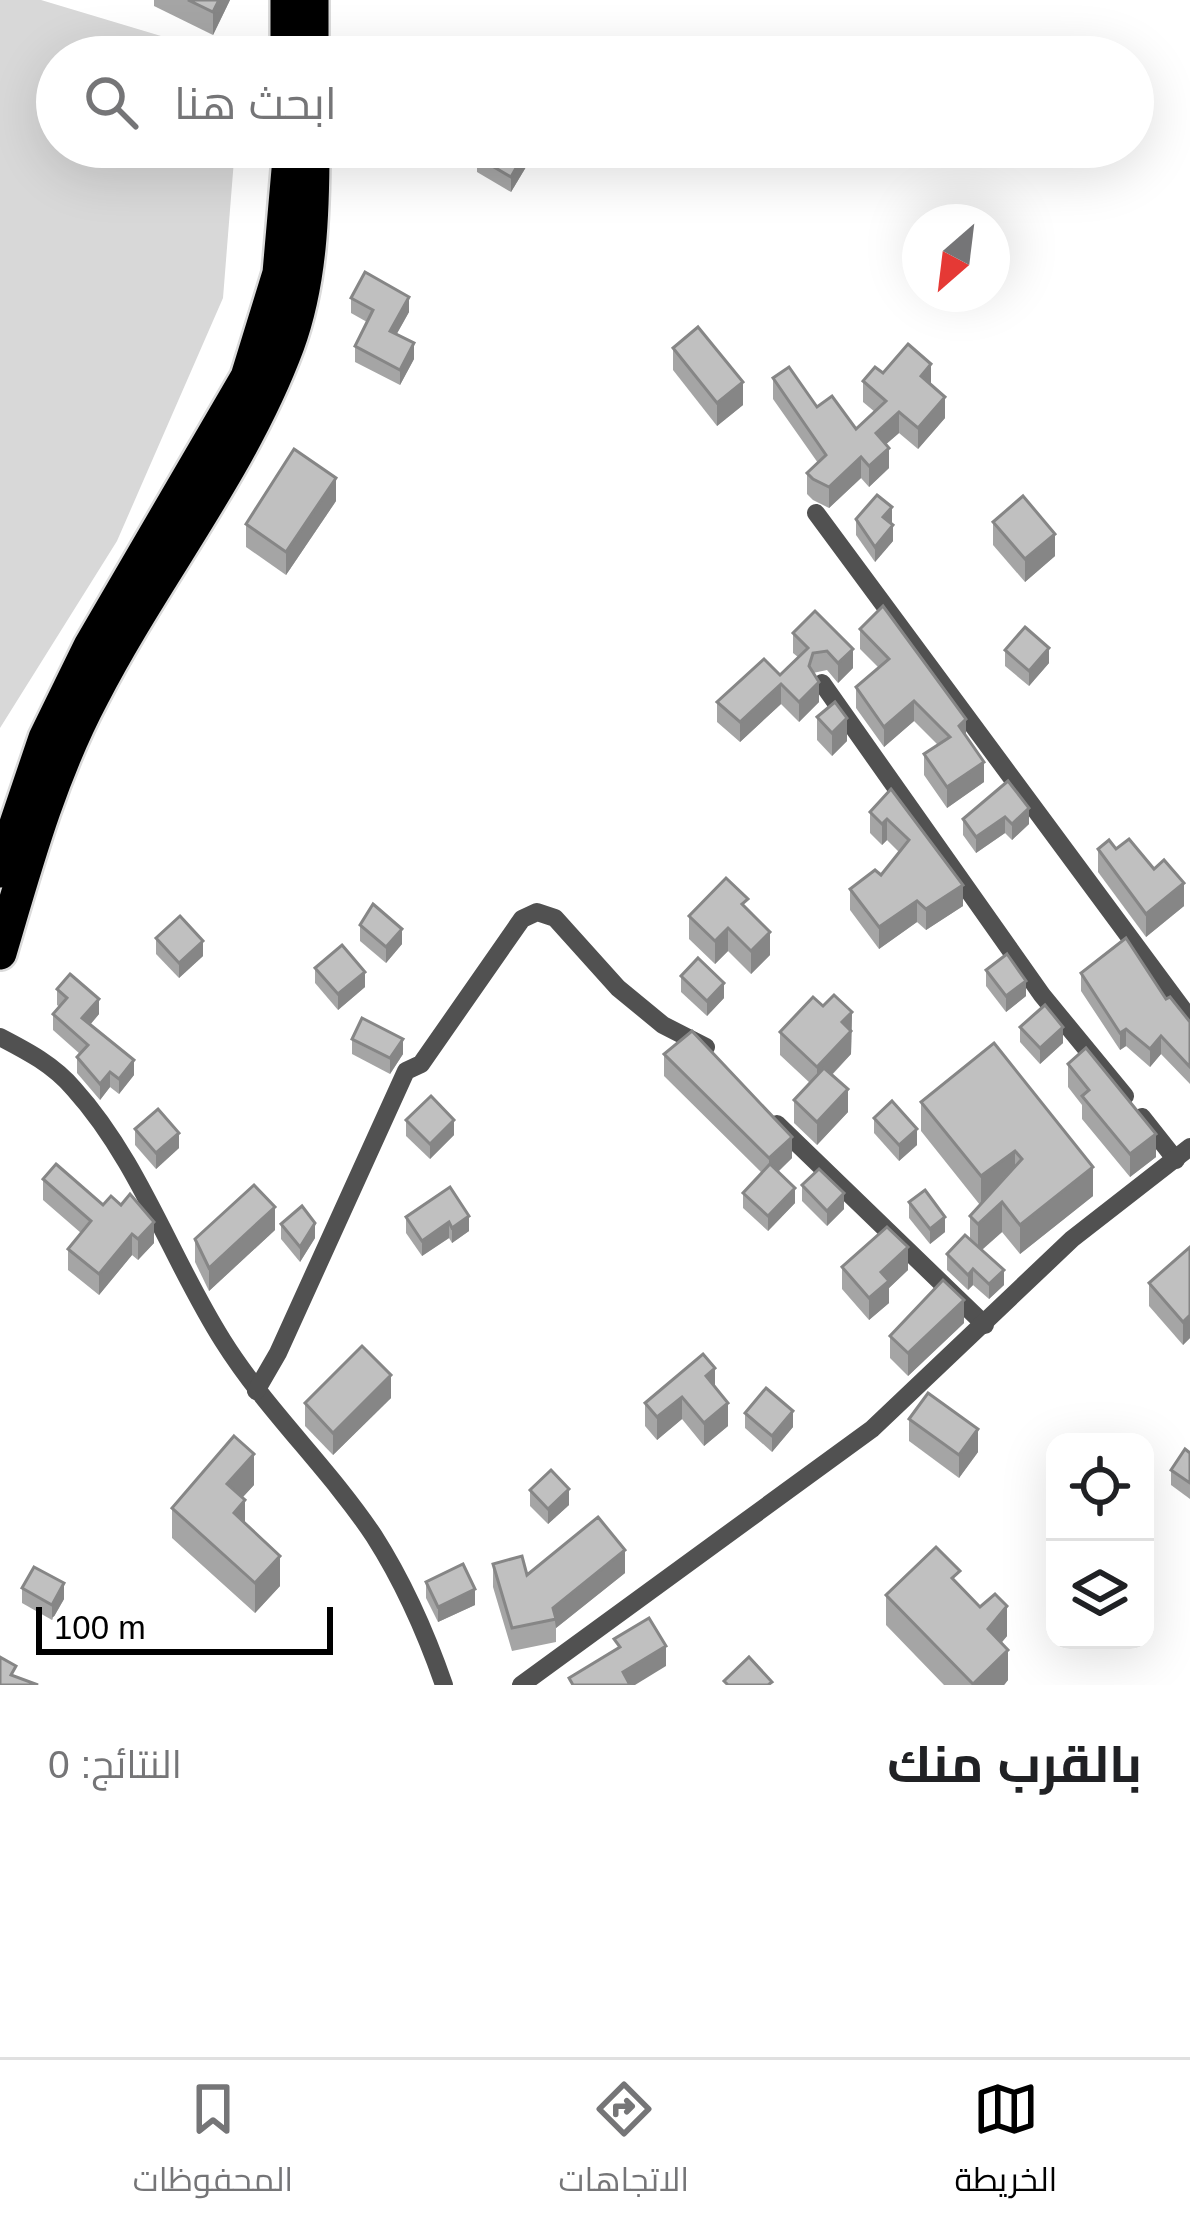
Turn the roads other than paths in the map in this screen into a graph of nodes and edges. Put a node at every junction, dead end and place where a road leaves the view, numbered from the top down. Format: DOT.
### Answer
graph roads {
  1 [pos="287,0"];
  2 [pos="313,0"];
  3 [pos="287,36"];
  4 [pos="312,36"];
  5 [pos="288,168"];
  6 [pos="313,168"];
  7 [pos="816,513"];
  8 [pos="822,683"];
  9 [pos="0,871"];
  10 [pos="0,953"];
  11 [pos="1190,1019"];
  12 [pos="0,1037"];
  13 [pos="725,1067"];
  14 [pos="765,1110"];
  15 [pos="1183,1154"];
  16 [pos="985,1325"];
  17 [pos="256,1390"];
  18 [pos="444,1685"];
  19 [pos="521,1685"];
  1 -- 3 [label="highway"];
  2 -- 4 [label="highway"];
  5 -- 9 [label="highway"];
  6 -- 10 [label="highway"];
  7 -- 11 [label="street"];
  8 -- 15 [label="street"];
  12 -- 17 [label="street"];
  13 -- 17 [label="street"];
  14 -- 16 [label="street"];
  15 -- 16 [label="street"];
  16 -- 19 [label="street"];
  17 -- 18 [label="street"];
}
